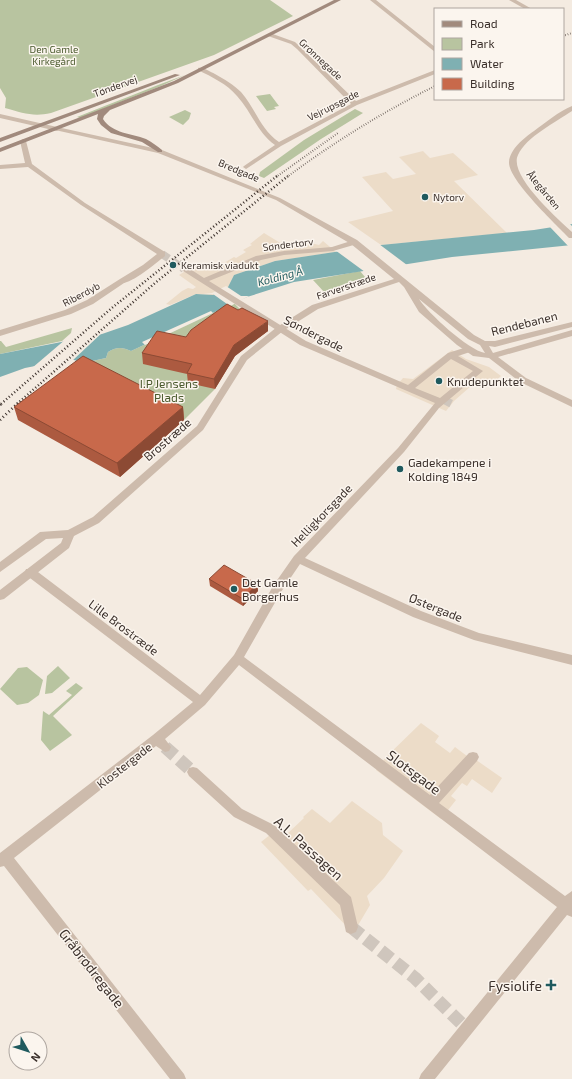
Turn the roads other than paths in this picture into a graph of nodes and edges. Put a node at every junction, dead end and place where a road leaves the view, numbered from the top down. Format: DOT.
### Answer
graph roads {
  1 [pos="338,0"];
  2 [pos="373,0"];
  3 [pos="512,0"];
  4 [pos="527,8"];
  5 [pos="270,35"];
  6 [pos="434,49"];
  7 [pos="198,70"];
  8 [pos="434,72"];
  9 [pos="355,104"];
  10 [pos="572,108"];
  11 [pos="109,109"];
  12 [pos="0,116"];
  13 [pos="41,125"];
  14 [pos="57,129"];
  15 [pos="0,140"];
  16 [pos="23,141"];
  17 [pos="279,145"];
  18 [pos="0,150"];
  19 [pos="160,151"];
  20 [pos="29,165"];
  21 [pos="0,167"];
  22 [pos="246,167"];
  23 [pos="572,236"];
  24 [pos="357,244"];
  25 [pos="184,269"];
  26 [pos="204,281"];
  27 [pos="404,281"];
  28 [pos="572,324"];
  29 [pos="280,329"];
  30 [pos="572,332"];
  31 [pos="0,333"];
  32 [pos="483,343"];
  33 [pos="467,350"];
  34 [pos="451,355"];
  35 [pos="491,356"];
  36 [pos="408,389"];
  37 [pos="441,402"];
  38 [pos="572,404"];
  39 [pos="70,534"];
  40 [pos="298,559"];
  41 [pos="0,568"];
  42 [pos="30,572"];
  43 [pos="0,596"];
  44 [pos="238,658"];
  45 [pos="572,660"];
  46 [pos="201,702"];
  47 [pos="473,757"];
  48 [pos="193,772"];
  49 [pos="431,803"];
  50 [pos="3,859"];
  51 [pos="570,905"];
  52 [pos="351,927"];
  53 [pos="179,1079"];
  54 [pos="426,1079"];
  1 -- 5 [label="main road, Tøndervej"];
  2 -- 6 [label="street"];
  3 -- 4 [label="street"];
  5 -- 7 [label="main road, Tøndervej"];
  5 -- 9 [label="street, Grønnegade"];
  7 -- 11 [label="main road, Tøndervej"];
  7 -- 13 [label="main road, Tøndervej"];
  7 -- 17 [label="street"];
  8 -- 9 [label="street, Vejrupsgade"];
  9 -- 17 [label="street, Vejrupsgade"];
  10 -- 23 [label="street, Ålegården"];
  11 -- 14 [label="main road, Tøndervej"];
  11 -- 19 [label="main road"];
  12 -- 13 [label="street, Bredgade"];
  13 -- 14 [label="street, Bredgade"];
  13 -- 15 [label="main road, Tøndervej"];
  14 -- 16 [label="main road, Tøndervej"];
  14 -- 19 [label="street, Bredgade"];
  16 -- 18 [label="main road, Tøndervej"];
  16 -- 20 [label="street"];
  17 -- 22 [label="street, Vejrupsgade"];
  19 -- 24 [label="street, Bredgade"];
  20 -- 21 [label="street"];
  20 -- 31 [label="street, Riberdyb"];
  24 -- 26 [label="street, Søndertorv"];
  24 -- 27 [label="street, Bredgade"];
  25 -- 26 [label="street, Søndergade"];
  26 -- 29 [label="street, Søndergade"];
  27 -- 29 [label="street, Farverstræde"];
  27 -- 32 [label="street, Bredgade"];
  27 -- 33 [label="street, Bredgade"];
  28 -- 32 [label="street, Rendebanen"];
  29 -- 36 [label="street, Søndergade"];
  29 -- 39 [label="street, Brostræde"];
  30 -- 35 [label="street, Rendebanen"];
  32 -- 35 [label="street, Bredgade"];
  33 -- 34 [label="street"];
  33 -- 35 [label="street, Bredgade"];
  34 -- 36 [label="street"];
  34 -- 37 [label="street"];
  35 -- 38 [label="street, Bredgade"];
  36 -- 37 [label="street, Søndergade"];
  37 -- 40 [label="street, Helligkorsgade"];
  39 -- 41 [label="street, Brostræde"];
  39 -- 42 [label="street, Brostræde"];
  40 -- 44 [label="street, Helligkorsgade"];
  40 -- 45 [label="street, Østergade"];
  42 -- 43 [label="street, Brostræde"];
  42 -- 46 [label="street, Lille Brostræde"];
  44 -- 46 [label="street, Klostergade"];
  44 -- 49 [label="street, Slotsgade"];
  46 -- 50 [label="street, Klostergade"];
  47 -- 49 [label="street"];
  48 -- 52 [label="street, A.L. Passagen"];
  49 -- 51 [label="street, Slotsgade"];
  50 -- 53 [label="street, Gråbrødregade"];
  51 -- 54 [label="street"];
}
